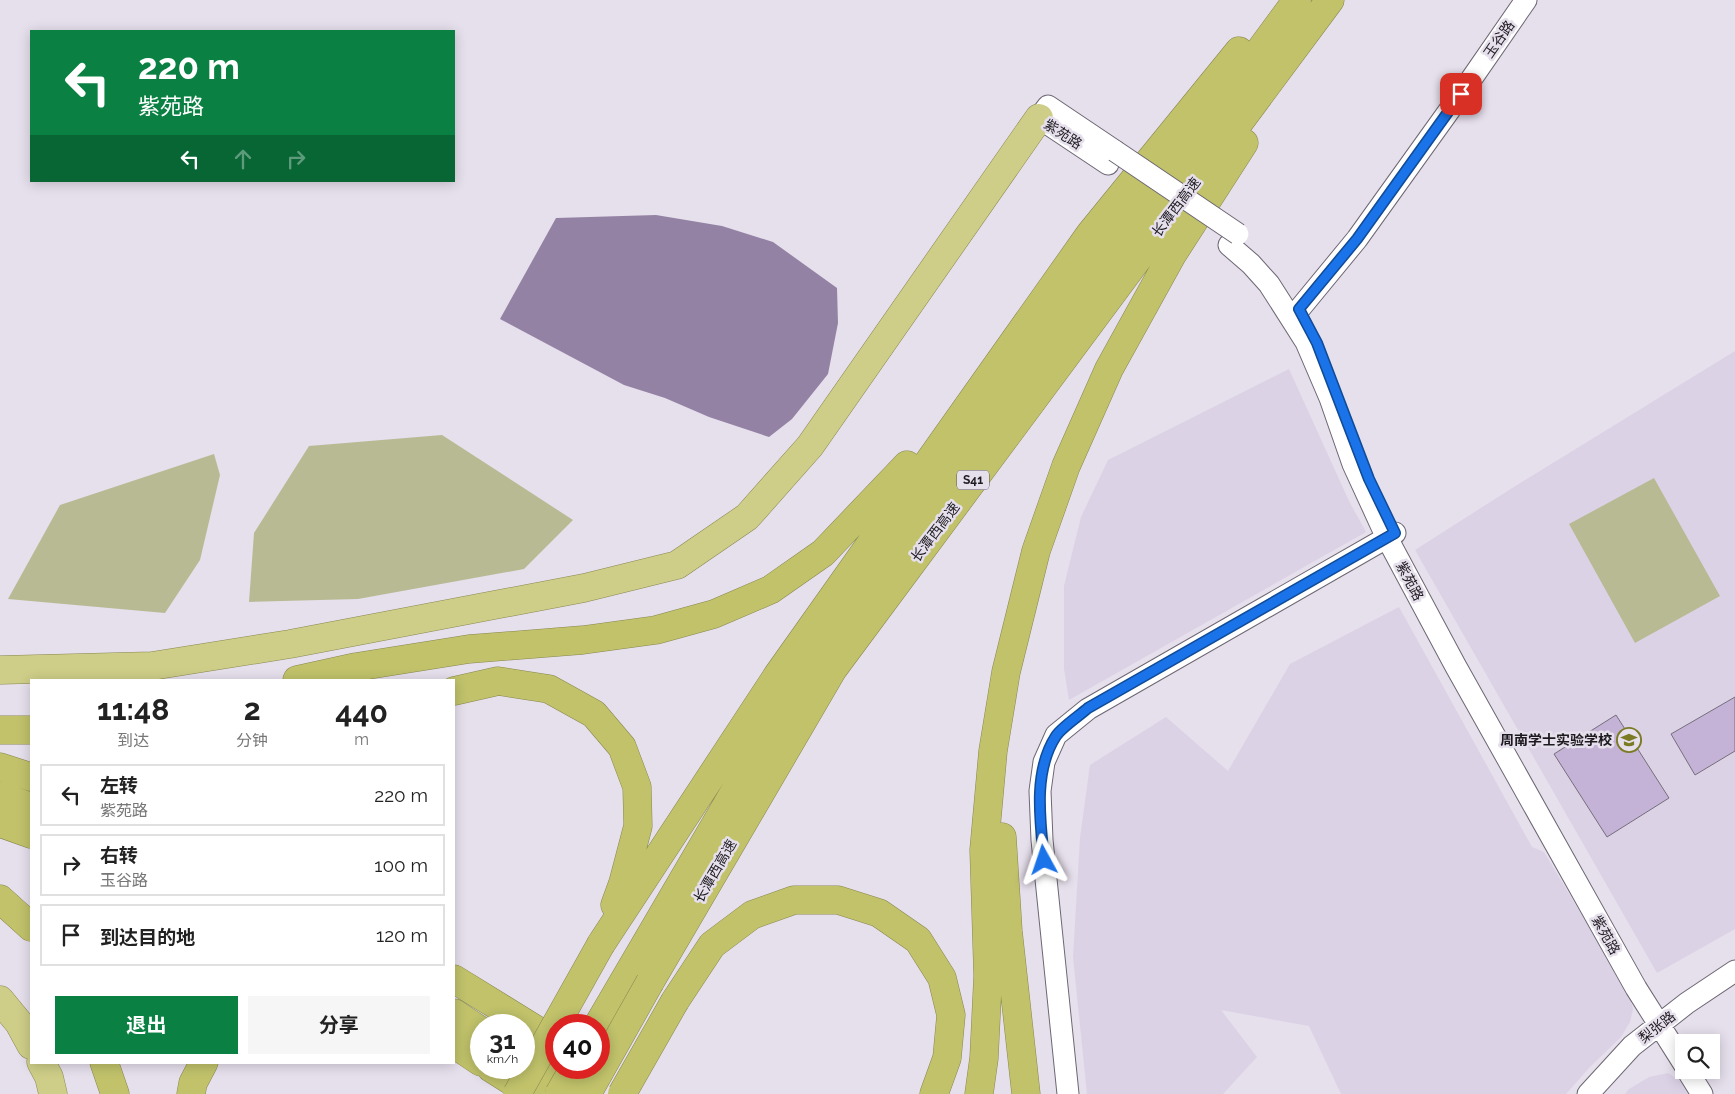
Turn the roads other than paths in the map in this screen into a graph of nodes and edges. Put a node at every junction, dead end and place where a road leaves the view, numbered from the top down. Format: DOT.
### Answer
graph roads {
  1 [pos="1282,0"];
  2 [pos="1298,0"];
  3 [pos="1330,0"];
  4 [pos="1337,0"];
  5 [pos="1516,0"];
  6 [pos="1526,0"];
  7 [pos="1040,118"];
  8 [pos="1294,310"];
  9 [pos="1032,317"];
  10 [pos="1394,540"];
  11 [pos="0,670"];
  12 [pos="1006,672"];
  13 [pos="303,679"];
  14 [pos="455,691"];
  15 [pos="0,730"];
  16 [pos="30,730"];
  17 [pos="0,767"];
  18 [pos="30,777"];
  19 [pos="0,796"];
  20 [pos="30,807"];
  21 [pos="0,824"];
  22 [pos="30,834"];
  23 [pos="0,899"];
  24 [pos="30,926"];
  25 [pos="601,944"];
  26 [pos="455,968"];
  27 [pos="1735,971"];
  28 [pos="640,974"];
  29 [pos="455,980"];
  30 [pos="1735,985"];
  31 [pos="0,1000"];
  32 [pos="491,1003"];
  33 [pos="455,1014"];
  34 [pos="607,1014"];
  35 [pos="470,1024"];
  36 [pos="1670,1030"];
  37 [pos="545,1035"];
  38 [pos="1675,1042"];
  39 [pos="30,1043"];
  40 [pos="455,1045"];
  41 [pos="470,1055"];
  42 [pos="42,1064"];
  43 [pos="203,1064"];
  44 [pos="535,1066"];
  45 [pos="610,1075"];
  46 [pos="508,1079"];
  47 [pos="568,1079"];
  48 [pos="1693,1079"];
  49 [pos="1705,1079"];
  50 [pos="52,1094"];
  51 [pos="191,1094"];
  52 [pos="517,1094"];
  53 [pos="532,1094"];
  54 [pos="559,1094"];
  55 [pos="578,1094"];
  56 [pos="586,1094"];
  57 [pos="622,1094"];
  58 [pos="635,1094"];
  59 [pos="934,1094"];
  60 [pos="979,1094"];
  61 [pos="1026,1094"];
  62 [pos="1068,1094"];
  63 [pos="1079,1094"];
  64 [pos="1588,1094"];
  65 [pos="1603,1094"];
  66 [pos="1702,1094"];
  67 [pos="1714,1094"];
  1 -- 9 [label="highway"];
  2 -- 28 [label="highway, 长潭西高速 / S41"];
  3 -- 28 [label="highway, 长潭西高速 / S41"];
  4 -- 12 [label="highway"];
  5 -- 8 [label="street, 玉谷路"];
  6 -- 8 [label="street, 玉谷路"];
  7 -- 8 [label="street, 紫苑路, bridge"];
  7 -- 11 [label="highway"];
  8 -- 10 [label="street, 紫苑路"];
  9 -- 13 [label="highway"];
  9 -- 25 [label="highway"];
  10 -- 36 [label="street, 紫苑路"];
  10 -- 62 [label="street"];
  10 -- 63 [label="street"];
  12 -- 60 [label="highway"];
  12 -- 61 [label="highway"];
  14 -- 25 [label="highway"];
  15 -- 16 [label="highway"];
  17 -- 18 [label="highway"];
  19 -- 20 [label="highway"];
  21 -- 22 [label="highway"];
  23 -- 24 [label="highway"];
  25 -- 52 [label="highway, bridge"];
  26 -- 32 [label="highway"];
  27 -- 36 [label="street, 梨张路"];
  28 -- 34 [label="highway, 长潭西高速 / S41"];
  28 -- 56 [label="highway, 长潭西高速 / S41, bridge"];
  29 -- 32 [label="highway"];
  30 -- 36 [label="street, 梨张路"];
  31 -- 39 [label="highway"];
  32 -- 37 [label="highway"];
  33 -- 35 [label="highway"];
  36 -- 38 [label="street, 紫苑路"];
  36 -- 64 [label="street, 梨张路"];
  36 -- 65 [label="street, 梨张路"];
  40 -- 41 [label="highway"];
  42 -- 50 [label="highway"];
  43 -- 51 [label="highway"];
  44 -- 55 [label="highway"];
  45 -- 58 [label="highway"];
  46 -- 53 [label="highway"];
  47 -- 54 [label="highway, bridge"];
  48 -- 66 [label="street"];
  49 -- 67 [label="street"];
  57 -- 59 [label="highway, bridge"];
}
